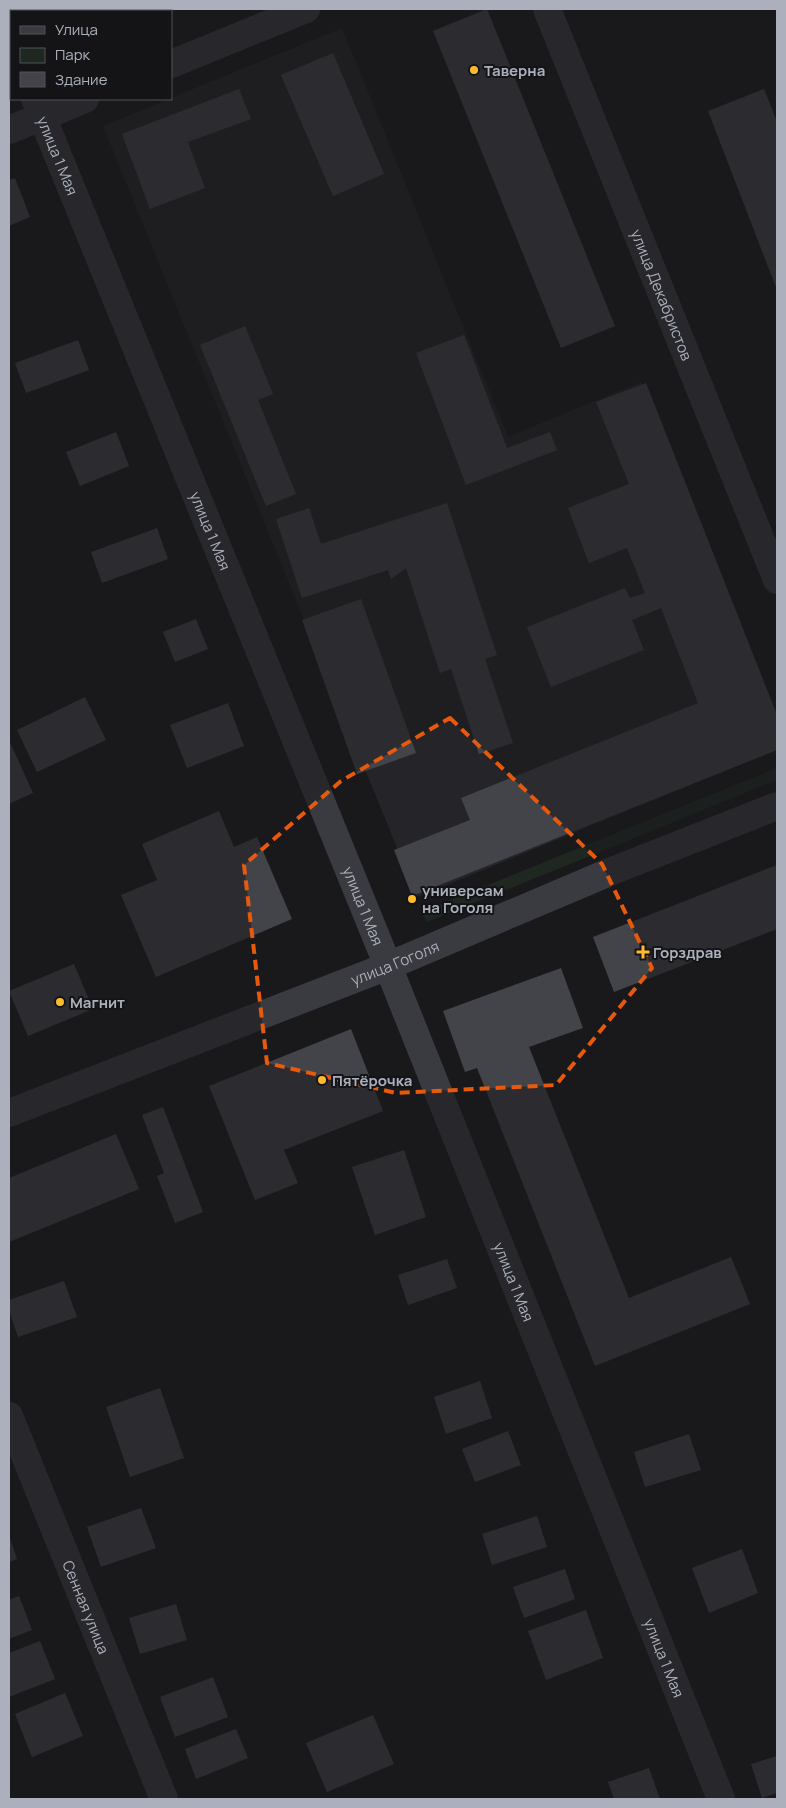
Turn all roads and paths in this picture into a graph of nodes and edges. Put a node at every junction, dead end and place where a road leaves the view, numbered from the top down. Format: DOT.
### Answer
graph roads {
  1 [pos="306,9"];
  2 [pos="547,9"];
  3 [pos="172,64"];
  4 [pos="80,100"];
  5 [pos="39,108"];
  6 [pos="9,130"];
  7 [pos="777,580"];
  8 [pos="777,806"];
  9 [pos="388,966"];
  10 [pos="9,1113"];
  11 [pos="9,1416"];
  12 [pos="164,1799"];
  13 [pos="721,1799"];
  1 -- 3 [label="street"];
  2 -- 7 [label="street, улица Декабристов"];
  4 -- 5 [label="street"];
  5 -- 6 [label="street"];
  5 -- 9 [label="street, улица 1 Мая"];
  8 -- 9 [label="street, улица Гоголя"];
  9 -- 10 [label="street, улица Гоголя"];
  9 -- 13 [label="street, улица 1 Мая"];
  11 -- 12 [label="street, Сенная улица"];
}
